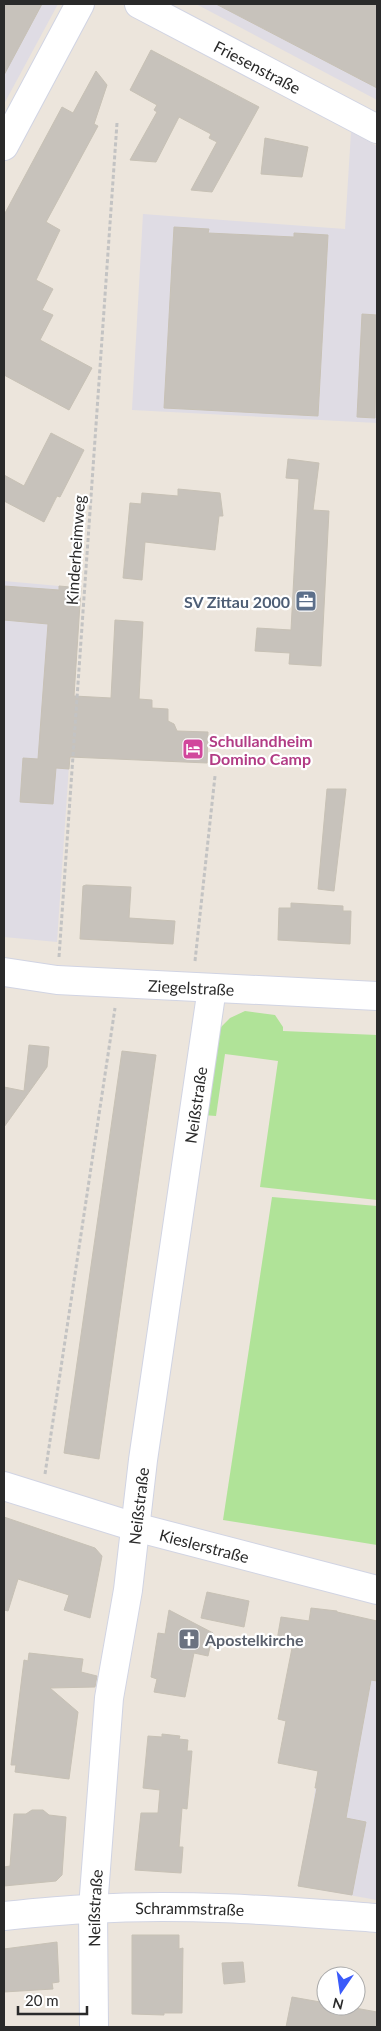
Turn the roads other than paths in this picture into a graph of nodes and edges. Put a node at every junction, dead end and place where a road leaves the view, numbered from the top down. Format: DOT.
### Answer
graph roads {
  1 [pos="80,4"];
  2 [pos="139,4"];
  3 [pos="377,129"];
  4 [pos="4,146"];
  5 [pos="4,972"];
  6 [pos="202,988"];
  7 [pos="377,996"];
  8 [pos="4,1486"];
  9 [pos="135,1527"];
  10 [pos="377,1590"];
  11 [pos="93,1908"];
  12 [pos="4,1916"];
  13 [pos="377,1918"];
  14 [pos="94,2027"];
  1 -- 4 [label="street"];
  2 -- 3 [label="street, Friesenstraße"];
  5 -- 6 [label="street, Ziegelstraße"];
  6 -- 7 [label="street, Ziegelstraße"];
  6 -- 9 [label="street, Neißstraße"];
  8 -- 9 [label="street, Kieslerstraße"];
  9 -- 10 [label="street, Kieslerstraße"];
  9 -- 11 [label="street, Neißstraße"];
  11 -- 12 [label="street, Schrammstraße"];
  11 -- 13 [label="street, Schrammstraße"];
  11 -- 14 [label="street, Neißstraße"];
}
